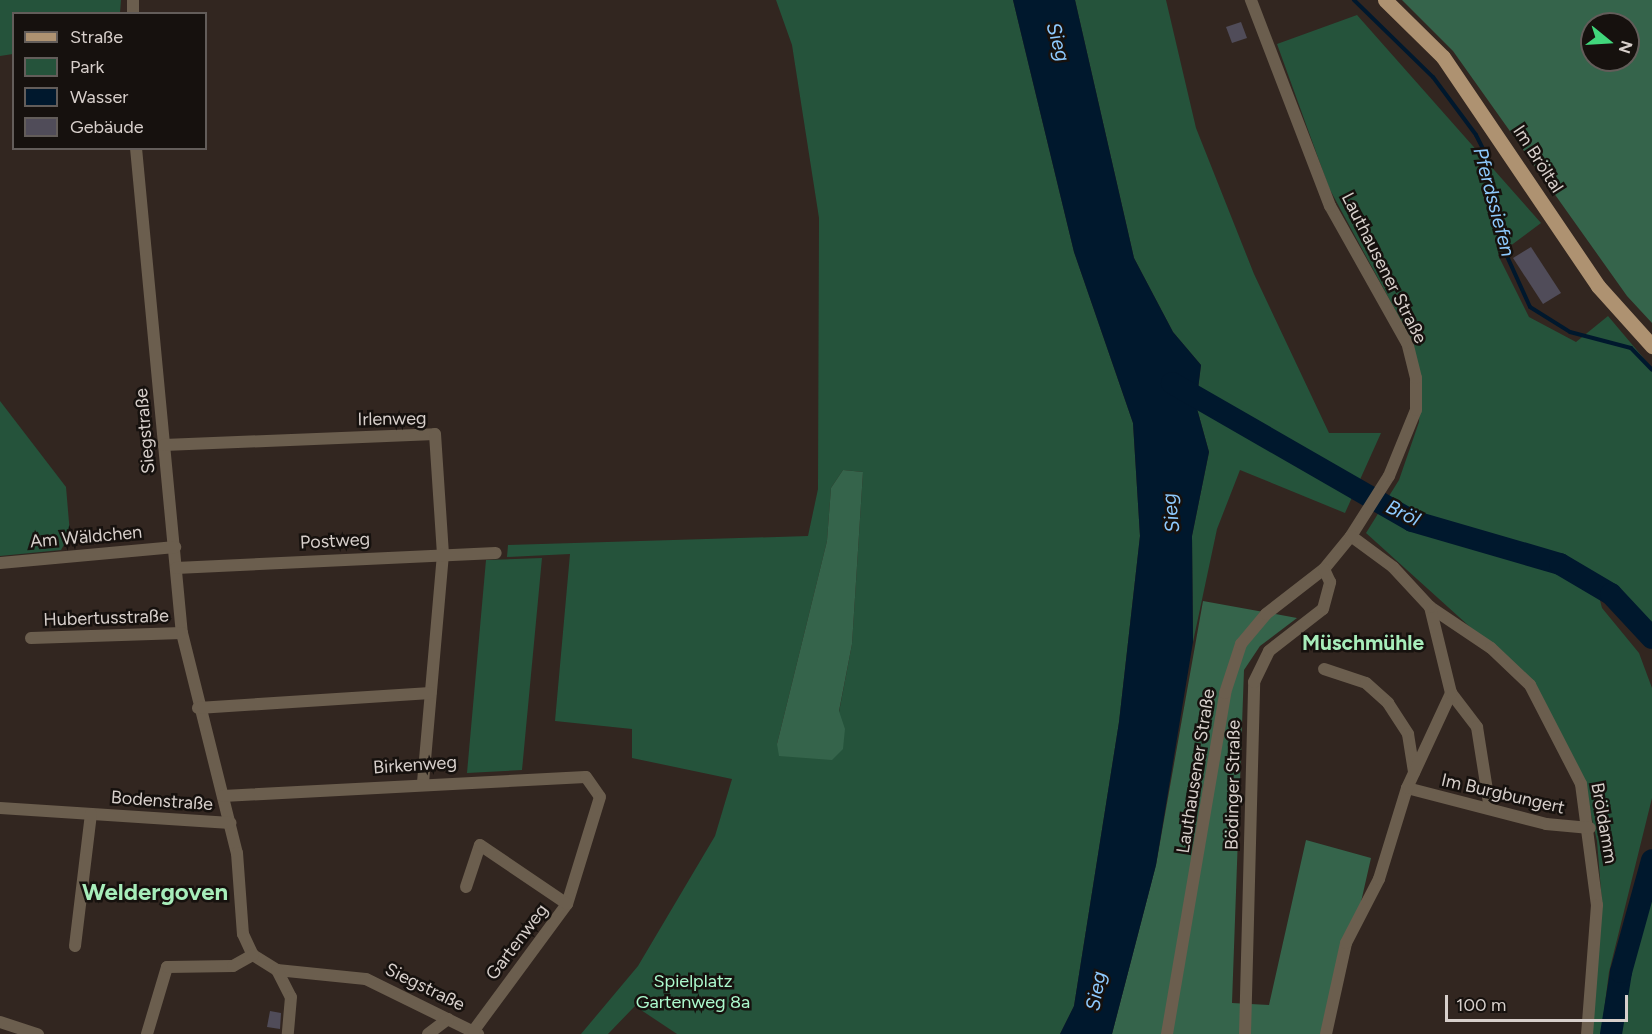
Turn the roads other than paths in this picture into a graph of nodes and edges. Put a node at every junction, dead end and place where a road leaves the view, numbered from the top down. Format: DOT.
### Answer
graph roads {
  1 [pos="1251,0"];
  2 [pos="1385,0"];
  3 [pos="136,150"];
  4 [pos="1652,346"];
  5 [pos="164,445"];
  6 [pos="1354,532"];
  7 [pos="175,547"];
  8 [pos="496,553"];
  9 [pos="443,554"];
  10 [pos="0,563"];
  11 [pos="176,568"];
  12 [pos="1324,569"];
  13 [pos="1430,607"];
  14 [pos="182,633"];
  15 [pos="31,638"];
  16 [pos="1324,669"];
  17 [pos="431,693"];
  18 [pos="1451,693"];
  19 [pos="198,708"];
  20 [pos="1414,773"];
  21 [pos="423,782"];
  22 [pos="1407,788"];
  23 [pos="223,796"];
  24 [pos="600,797"];
  25 [pos="0,808"];
  26 [pos="1490,809"];
  27 [pos="91,814"];
  28 [pos="231,823"];
  29 [pos="1590,828"];
  30 [pos="466,887"];
  31 [pos="567,904"];
  32 [pos="75,946"];
  33 [pos="253,955"];
  34 [pos="277,970"];
  35 [pos="448,1019"];
  36 [pos="0,1022"];
  37 [pos="476,1032"];
  38 [pos="38,1034"];
  39 [pos="147,1034"];
  40 [pos="288,1034"];
  41 [pos="428,1034"];
  42 [pos="1167,1034"];
  43 [pos="1245,1034"];
  44 [pos="1326,1034"];
  45 [pos="1587,1034"];
  1 -- 6 [label="street, Lauthausener Straße"];
  2 -- 4 [label="main road, Im Bröltal"];
  3 -- 5 [label="street, Siegstraße"];
  5 -- 7 [label="street, Siegstraße"];
  5 -- 9 [label="street, Irlenweg"];
  6 -- 12 [label="street, Lauthausener Straße"];
  6 -- 13 [label="street, Bröldamm"];
  7 -- 10 [label="street, Am Wäldchen"];
  7 -- 11 [label="street, Siegstraße"];
  8 -- 9 [label="street, Postweg"];
  9 -- 11 [label="street, Postweg"];
  9 -- 17 [label="street, Irlenweg"];
  11 -- 14 [label="street, Siegstraße"];
  12 -- 42 [label="street, Lauthausener Straße"];
  12 -- 43 [label="street, Bödinger Straße"];
  13 -- 18 [label="street"];
  13 -- 29 [label="street, Bröldamm"];
  14 -- 15 [label="street, Hubertusstraße"];
  14 -- 19 [label="street, Siegstraße"];
  16 -- 20 [label="street"];
  17 -- 19 [label="street"];
  17 -- 21 [label="street, Irlenweg"];
  18 -- 20 [label="street"];
  18 -- 26 [label="street"];
  19 -- 23 [label="street, Siegstraße"];
  20 -- 22 [label="street"];
  21 -- 23 [label="street, Birkenweg"];
  21 -- 24 [label="street, Birkenweg"];
  22 -- 26 [label="street, Im Burgbungert"];
  22 -- 44 [label="street"];
  23 -- 28 [label="street, Siegstraße"];
  24 -- 31 [label="street, Gartenweg"];
  25 -- 27 [label="street, Bodenstraße"];
  26 -- 29 [label="street, Im Burgbungert"];
  27 -- 28 [label="street, Bodenstraße"];
  27 -- 32 [label="street, Bodenstraße"];
  28 -- 33 [label="street, Siegstraße"];
  29 -- 45 [label="street, Bröldamm"];
  30 -- 31 [label="street, Gartenweg"];
  31 -- 37 [label="street, Gartenweg"];
  33 -- 34 [label="street, Siegstraße"];
  33 -- 39 [label="street"];
  34 -- 35 [label="street, Siegstraße"];
  34 -- 40 [label="street"];
  35 -- 37 [label="street, Siegstraße"];
  35 -- 41 [label="street"];
  36 -- 38 [label="street"];
}
